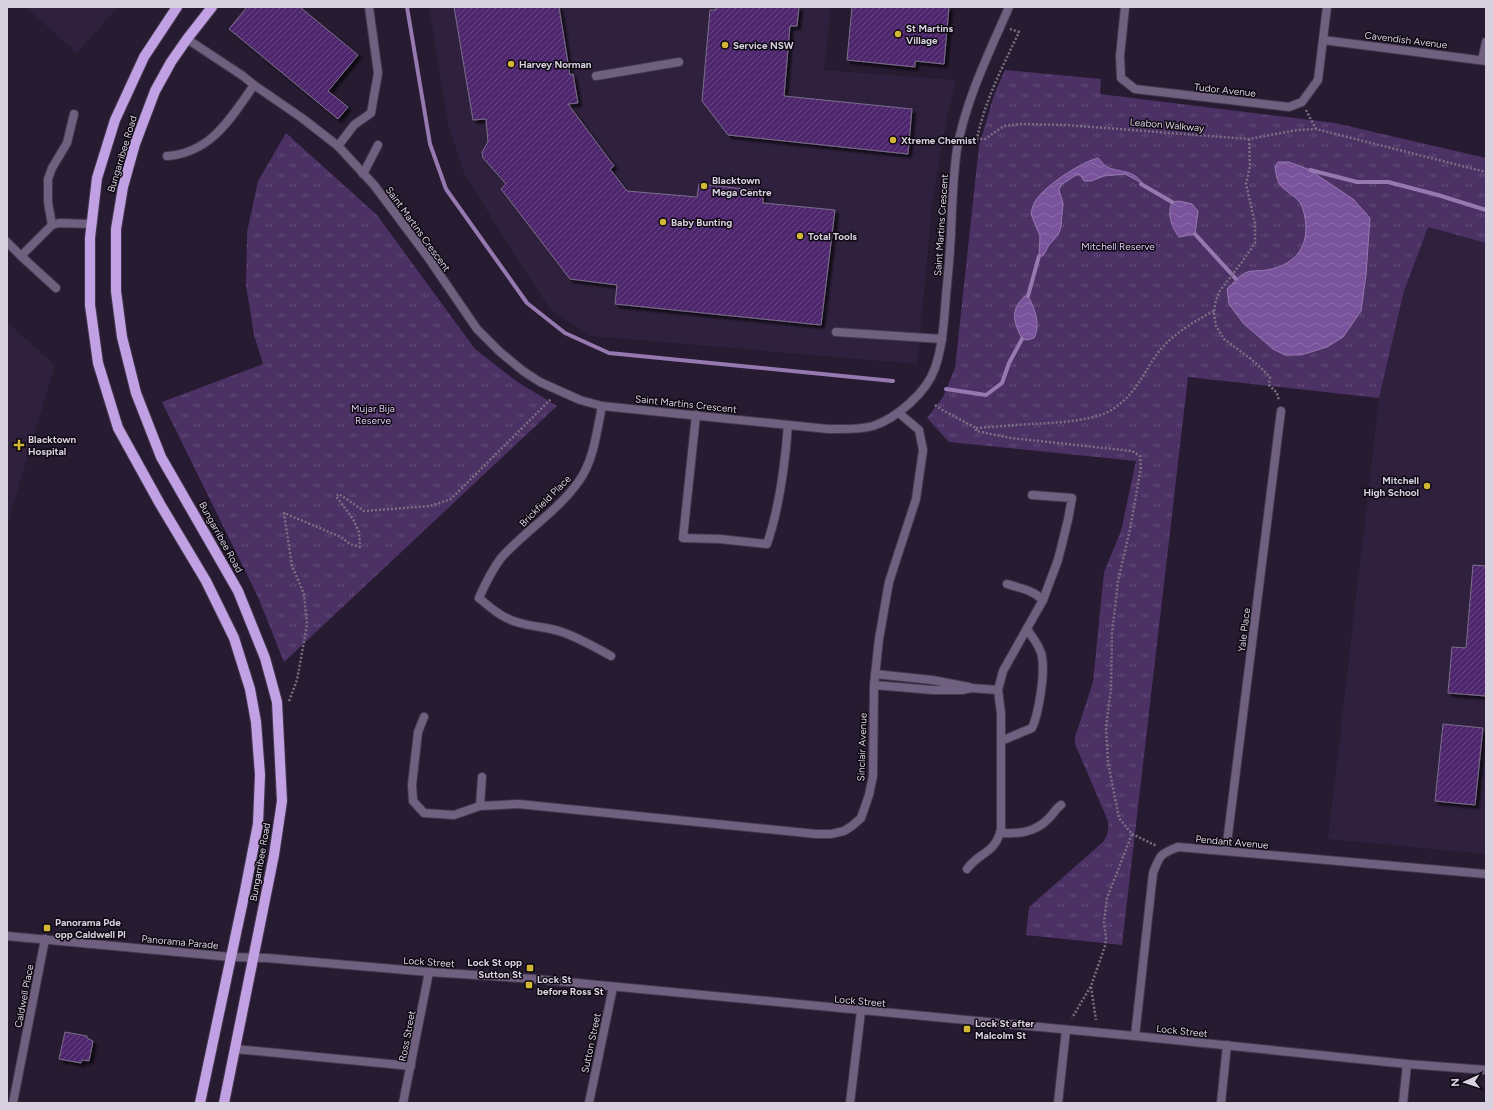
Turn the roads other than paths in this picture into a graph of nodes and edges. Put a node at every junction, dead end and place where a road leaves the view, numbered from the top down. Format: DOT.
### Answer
graph roads {
  1 [pos="177,7"];
  2 [pos="212,7"];
  3 [pos="369,7"];
  4 [pos="1009,7"];
  5 [pos="1125,7"];
  6 [pos="1327,7"];
  7 [pos="187,39"];
  8 [pos="1323,40"];
  9 [pos="1486,42"];
  10 [pos="1484,61"];
  11 [pos="679,62"];
  12 [pos="596,76"];
  13 [pos="254,85"];
  14 [pos="74,114"];
  15 [pos="378,145"];
  16 [pos="338,146"];
  17 [pos="167,156"];
  18 [pos="363,174"];
  19 [pos="91,224"];
  20 [pos="52,225"];
  21 [pos="7,242"];
  22 [pos="22,256"];
  23 [pos="56,288"];
  24 [pos="836,332"];
  25 [pos="942,340"];
  26 [pos="602,406"];
  27 [pos="1281,412"];
  28 [pos="899,413"];
  29 [pos="696,416"];
  30 [pos="788,425"];
  31 [pos="1032,495"];
  32 [pos="1007,584"];
  33 [pos="1043,600"];
  34 [pos="1027,629"];
  35 [pos="611,656"];
  36 [pos="875,674"];
  37 [pos="874,685"];
  38 [pos="972,688"];
  39 [pos="998,690"];
  40 [pos="424,717"];
  41 [pos="1001,741"];
  42 [pos="482,777"];
  43 [pos="1061,805"];
  44 [pos="480,806"];
  45 [pos="1000,833"];
  46 [pos="1226,851"];
  47 [pos="967,868"];
  48 [pos="1486,874"];
  49 [pos="7,936"];
  50 [pos="45,939"];
  51 [pos="231,957"];
  52 [pos="253,958"];
  53 [pos="429,972"];
  54 [pos="613,987"];
  55 [pos="861,1011"];
  56 [pos="1066,1030"];
  57 [pos="1135,1036"];
  58 [pos="1227,1045"];
  59 [pos="235,1049"];
  60 [pos="1407,1064"];
  61 [pos="411,1066"];
  62 [pos="1486,1070"];
  63 [pos="13,1103"];
  64 [pos="200,1103"];
  65 [pos="224,1103"];
  66 [pos="403,1103"];
  67 [pos="589,1103"];
  68 [pos="850,1103"];
  69 [pos="1058,1103"];
  70 [pos="1220,1103"];
  71 [pos="1403,1103"];
  1 -- 19 [label="main road, Bungarribee Road"];
  2 -- 7 [label="main road, Bungarribee Road"];
  3 -- 16 [label="street"];
  4 -- 25 [label="street, Saint Martins Crescent"];
  5 -- 8 [label="street, Tudor Avenue"];
  6 -- 8 [label="street"];
  7 -- 13 [label="street, Saint Martins Crescent"];
  7 -- 52 [label="main road, Bungarribee Road"];
  8 -- 10 [label="street, Cavendish Avenue"];
  9 -- 10 [label="street"];
  11 -- 12 [label="street"];
  13 -- 16 [label="street, Saint Martins Crescent"];
  13 -- 17 [label="street"];
  14 -- 20 [label="street"];
  15 -- 18 [label="street"];
  16 -- 18 [label="street, Saint Martins Crescent"];
  18 -- 26 [label="street, Saint Martins Crescent"];
  19 -- 20 [label="street"];
  19 -- 51 [label="main road, Bungarribee Road"];
  20 -- 22 [label="street"];
  21 -- 22 [label="street"];
  22 -- 23 [label="street"];
  24 -- 25 [label="street"];
  25 -- 28 [label="street, Saint Martins Crescent"];
  26 -- 29 [label="street, Saint Martins Crescent"];
  26 -- 35 [label="street, Brickfield Place"];
  27 -- 46 [label="street, Yale Place"];
  28 -- 30 [label="street, Saint Martins Crescent"];
  28 -- 36 [label="street, Sinclair Avenue"];
  29 -- 30 [label="street, Saint Martins Crescent"];
  29 -- 30 [label="street"];
  31 -- 33 [label="street"];
  32 -- 33 [label="street"];
  33 -- 34 [label="street"];
  34 -- 39 [label="street"];
  34 -- 41 [label="street"];
  36 -- 37 [label="street, Sinclair Avenue"];
  36 -- 38 [label="street"];
  37 -- 38 [label="street"];
  37 -- 44 [label="street, Sinclair Avenue"];
  38 -- 39 [label="street"];
  39 -- 41 [label="street"];
  40 -- 44 [label="street, Sinclair Avenue"];
  41 -- 45 [label="street"];
  42 -- 44 [label="street"];
  43 -- 45 [label="street"];
  45 -- 47 [label="street"];
  46 -- 48 [label="street, Pendant Avenue"];
  46 -- 57 [label="street, Pendant Avenue"];
  49 -- 50 [label="street, Panorama Parade"];
  50 -- 51 [label="street, Panorama Parade"];
  50 -- 63 [label="street, Caldwell Place"];
  51 -- 52 [label="street, Lock Street"];
  51 -- 64 [label="main road, Bungarribee Road"];
  52 -- 53 [label="street, Lock Street"];
  52 -- 59 [label="main road, Bungarribee Road"];
  53 -- 54 [label="street, Lock Street"];
  53 -- 61 [label="street, Ross Street"];
  54 -- 55 [label="street, Lock Street"];
  54 -- 67 [label="street, Sutton Street"];
  55 -- 56 [label="street, Lock Street"];
  55 -- 68 [label="street"];
  56 -- 57 [label="street, Lock Street"];
  56 -- 69 [label="street"];
  57 -- 58 [label="street, Lock Street"];
  58 -- 60 [label="street, Lock Street"];
  58 -- 70 [label="street"];
  59 -- 61 [label="street"];
  59 -- 65 [label="main road, Bungarribee Road"];
  60 -- 62 [label="street, Lock Street"];
  60 -- 71 [label="street"];
  61 -- 66 [label="street, Ross Street"];
}
